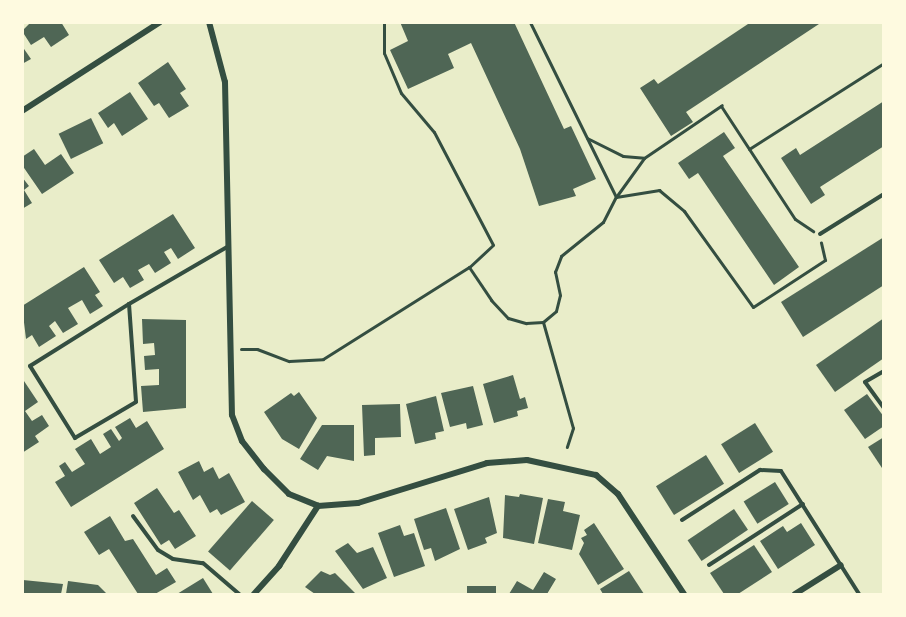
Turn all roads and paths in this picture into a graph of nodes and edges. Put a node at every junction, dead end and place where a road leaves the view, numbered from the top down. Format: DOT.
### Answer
graph roads {
  1 [pos="160,22"];
  2 [pos="209,22"];
  3 [pos="384,22"];
  4 [pos="530,22"];
  5 [pos="884,63"];
  6 [pos="22,111"];
  7 [pos="587,138"];
  8 [pos="749,149"];
  9 [pos="644,158"];
  10 [pos="884,194"];
  11 [pos="616,197"];
  12 [pos="820,234"];
  13 [pos="227,248"];
  14 [pos="469,267"];
  15 [pos="129,304"];
  16 [pos="543,322"];
  17 [pos="230,350"];
  18 [pos="884,371"];
  19 [pos="884,408"];
  20 [pos="567,447"];
  21 [pos="803,504"];
  22 [pos="318,506"];
  23 [pos="133,516"];
  24 [pos="682,520"];
  25 [pos="709,565"];
  26 [pos="841,565"];
  27 [pos="239,594"];
  28 [pos="254,594"];
  29 [pos="684,594"];
  30 [pos="795,594"];
  31 [pos="859,594"];
  1 -- 6 [label="street"];
  2 -- 13 [label="street"];
  3 -- 14 [label="path"];
  4 -- 7 [label="path"];
  5 -- 8 [label="path"];
  7 -- 9 [label="path"];
  7 -- 11 [label="path"];
  8 -- 9 [label="path"];
  8 -- 12 [label="path"];
  9 -- 11 [label="path"];
  10 -- 12 [label="lane"];
  11 -- 12 [label="path"];
  11 -- 16 [label="path"];
  13 -- 15 [label="lane"];
  13 -- 17 [label="street"];
  14 -- 16 [label="path"];
  14 -- 17 [label="path"];
  15 -- 15 [label="lane"];
  16 -- 20 [label="path"];
  17 -- 22 [label="street"];
  18 -- 19 [label="lane"];
  21 -- 24 [label="lane"];
  21 -- 25 [label="lane"];
  21 -- 26 [label="lane"];
  22 -- 28 [label="street"];
  22 -- 29 [label="street"];
  23 -- 27 [label="lane"];
  26 -- 30 [label="street"];
  26 -- 31 [label="lane"];
}
